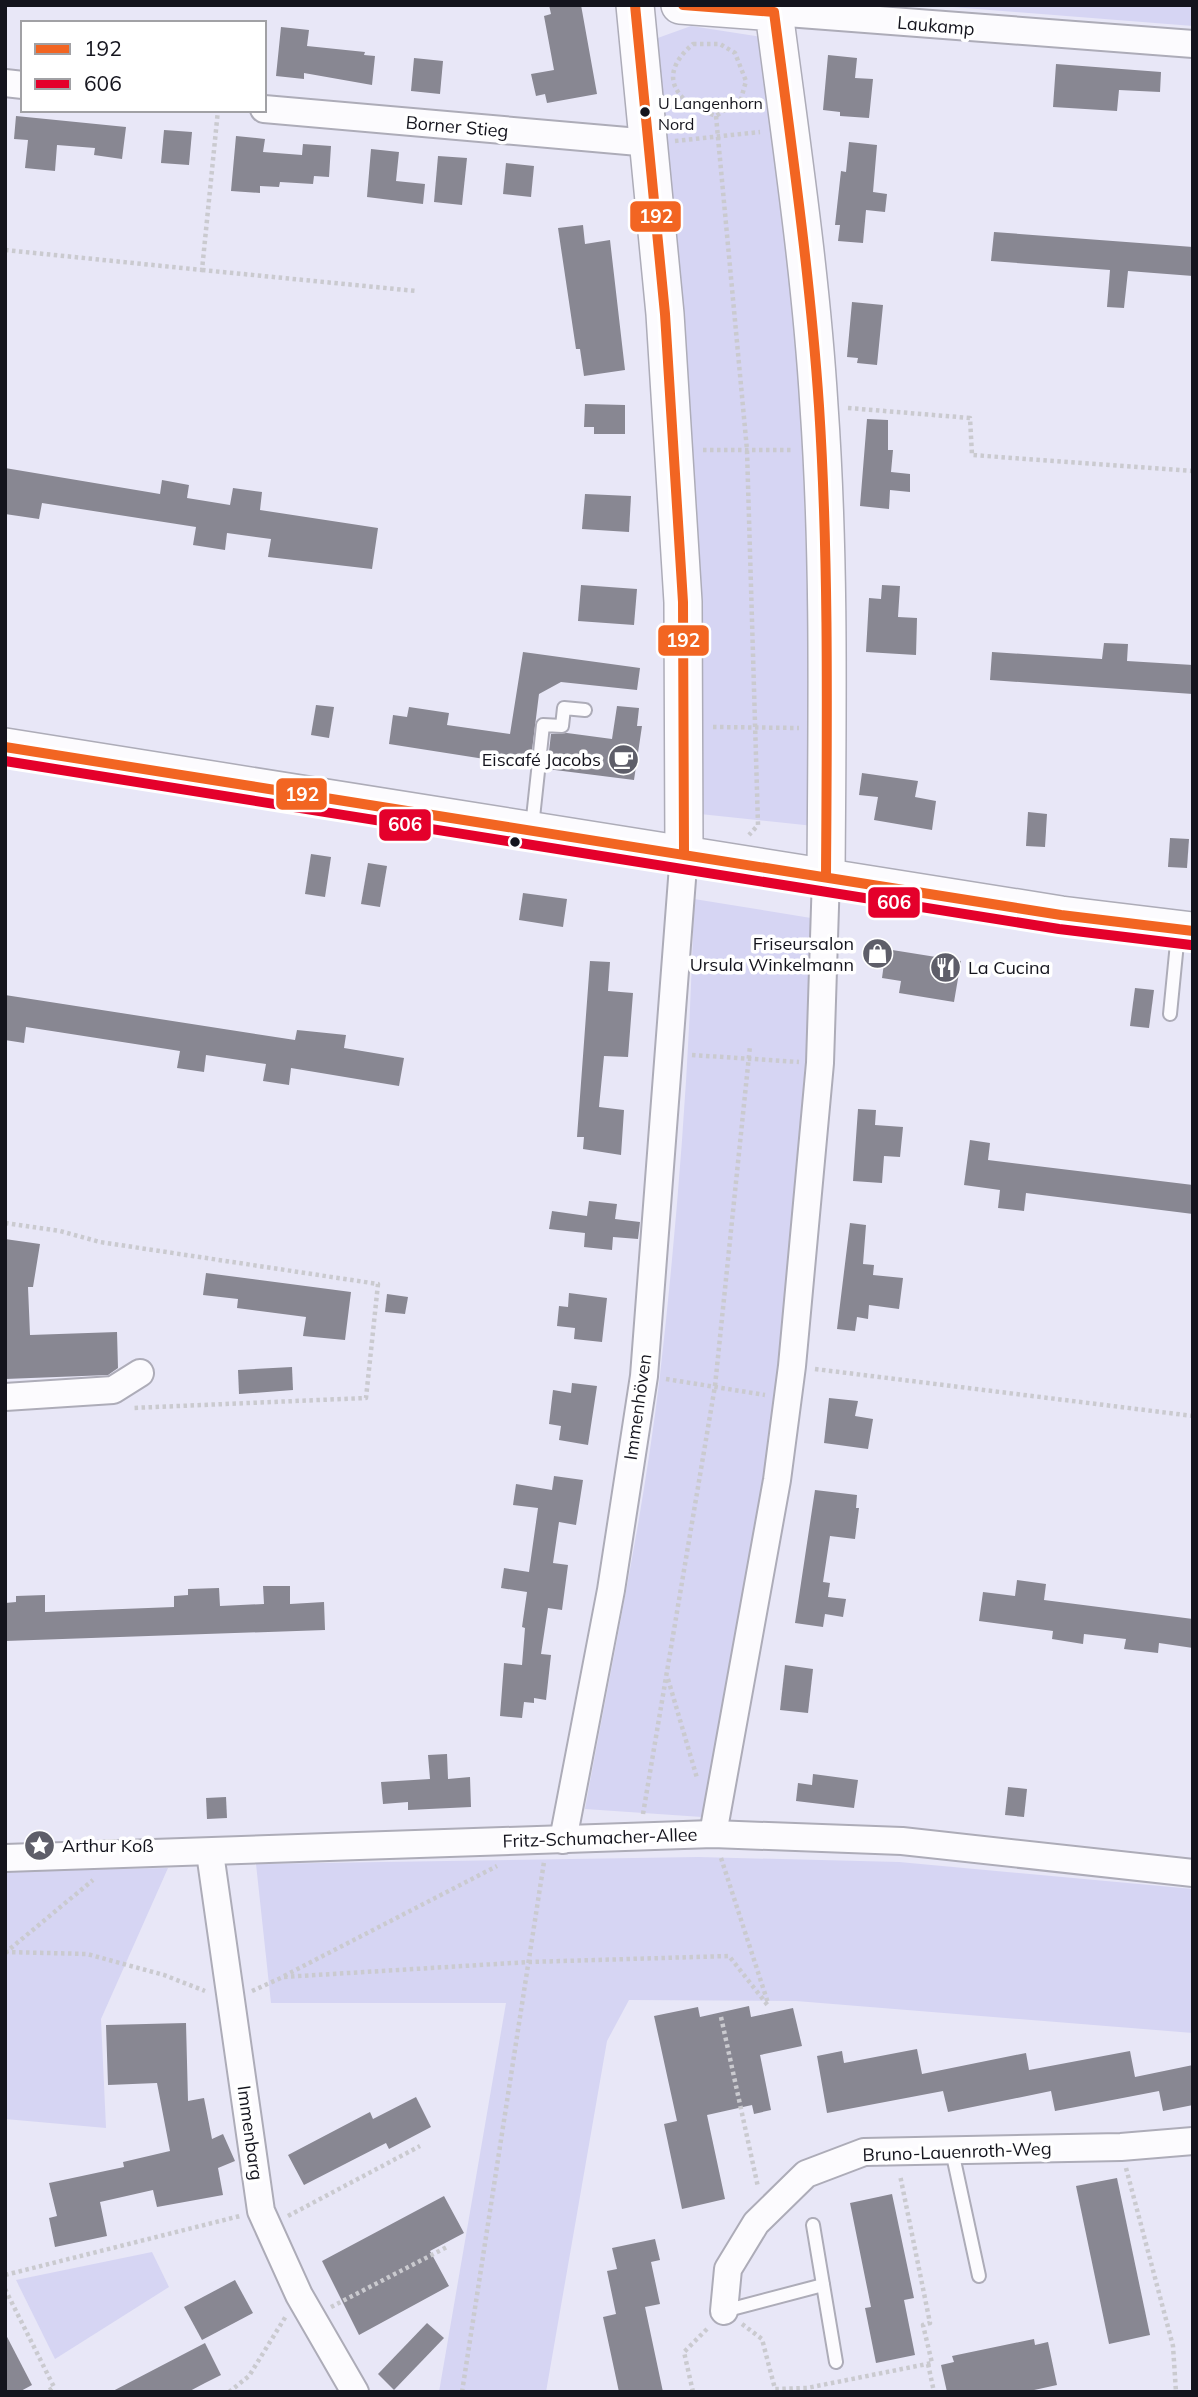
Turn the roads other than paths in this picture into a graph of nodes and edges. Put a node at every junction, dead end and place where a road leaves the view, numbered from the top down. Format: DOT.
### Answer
graph roads {
  1 [pos="635,5"];
  2 [pos="680,5"];
  3 [pos="774,12"];
  4 [pos="1193,44"];
  5 [pos="266,109"];
  6 [pos="650,143"];
  7 [pos="585,710"];
  8 [pos="5,747"];
  9 [pos="531,831"];
  10 [pos="684,853"];
  11 [pos="826,876"];
  12 [pos="1185,930"];
  13 [pos="1170,1014"];
  14 [pos="140,1373"];
  15 [pos="5,1396"];
  16 [pos="712,1831"];
  17 [pos="555,1840"];
  18 [pos="211,1853"];
  19 [pos="5,1858"];
  20 [pos="1193,1873"];
  21 [pos="1193,2141"];
  22 [pos="953,2151"];
  23 [pos="813,2225"];
  24 [pos="979,2276"];
  25 [pos="823,2285"];
  26 [pos="724,2311"];
  27 [pos="836,2362"];
  28 [pos="355,2392"];
  1 -- 6 [label="street, Immenhöven"];
  2 -- 3 [label="street, Laukamp"];
  3 -- 4 [label="street, Laukamp"];
  3 -- 11 [label="street"];
  5 -- 6 [label="street, Borner Stieg"];
  6 -- 10 [label="street, Immenhöven"];
  7 -- 9 [label="lane"];
  8 -- 9 [label="street"];
  9 -- 10 [label="street"];
  10 -- 11 [label="street"];
  10 -- 17 [label="street, Immenhöven"];
  11 -- 12 [label="street"];
  11 -- 16 [label="street"];
  12 -- 13 [label="lane"];
  14 -- 15 [label="street"];
  16 -- 17 [label="street, Fritz-Schumacher-Allee"];
  16 -- 20 [label="street, Fritz-Schumacher-Allee"];
  17 -- 18 [label="street, Fritz-Schumacher-Allee"];
  18 -- 19 [label="street, Fritz-Schumacher-Allee"];
  18 -- 28 [label="street, Immenbarg"];
  21 -- 22 [label="street, Bruno-Lauenroth-Weg"];
  22 -- 24 [label="lane"];
  22 -- 26 [label="street, Bruno-Lauenroth-Weg"];
  23 -- 25 [label="lane"];
  25 -- 26 [label="lane"];
  25 -- 27 [label="lane"];
}
